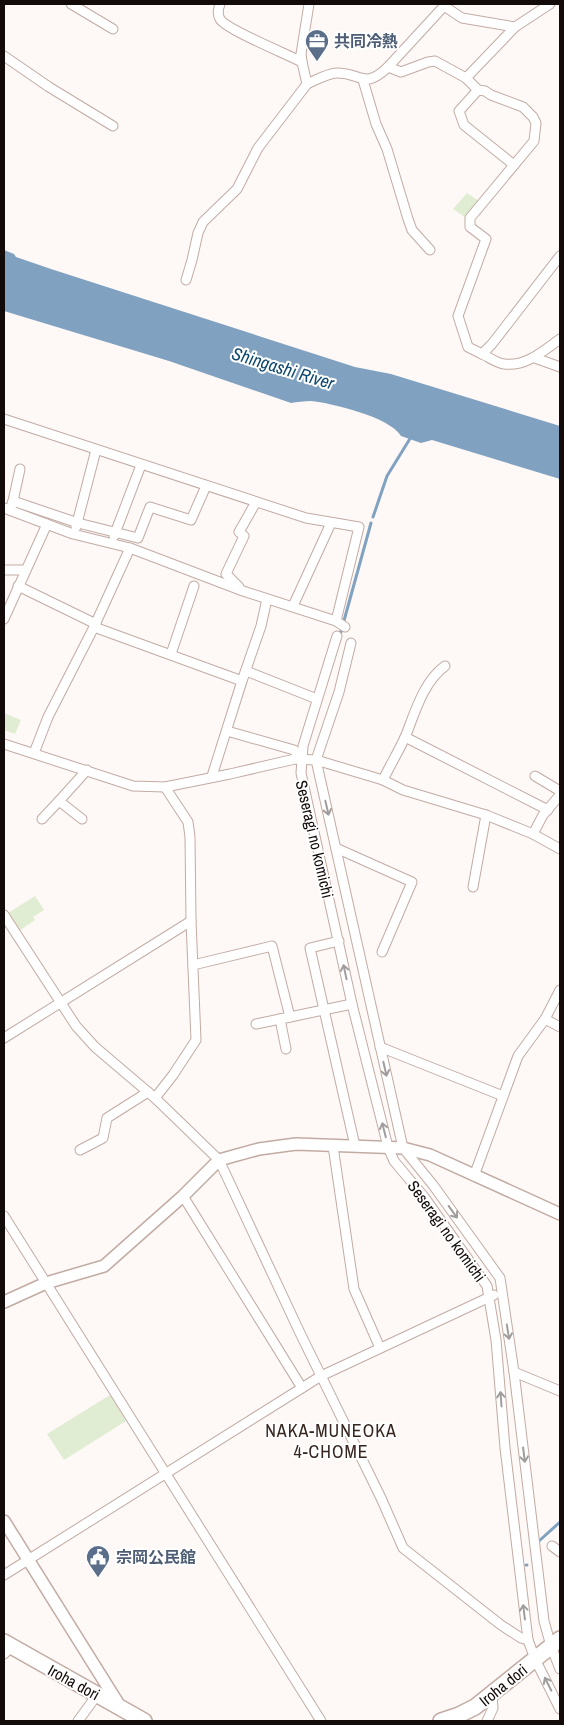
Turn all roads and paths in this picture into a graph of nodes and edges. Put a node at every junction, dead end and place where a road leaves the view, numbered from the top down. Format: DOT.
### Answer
graph roads {
  1 [pos="71,4"];
  2 [pos="220,4"];
  3 [pos="309,4"];
  4 [pos="550,4"];
  5 [pos="445,5"];
  6 [pos="515,27"];
  7 [pos="114,28"];
  8 [pos="4,56"];
  9 [pos="302,62"];
  10 [pos="388,67"];
  11 [pos="466,78"];
  12 [pos="363,80"];
  13 [pos="307,84"];
  14 [pos="478,90"];
  15 [pos="113,126"];
  16 [pos="514,165"];
  17 [pos="430,250"];
  18 [pos="560,256"];
  19 [pos="186,280"];
  20 [pos="560,339"];
  21 [pos="482,354"];
  22 [pos="535,358"];
  23 [pos="560,367"];
  24 [pos="4,419"];
  25 [pos="96,450"];
  26 [pos="142,465"];
  27 [pos="20,469"];
  28 [pos="206,486"];
  29 [pos="256,502"];
  30 [pos="9,506"];
  31 [pos="78,523"];
  32 [pos="331,523"];
  33 [pos="47,524"];
  34 [pos="116,533"];
  35 [pos="73,534"];
  36 [pos="112,543"];
  37 [pos="130,548"];
  38 [pos="4,570"];
  39 [pos="25,570"];
  40 [pos="18,586"];
  41 [pos="194,586"];
  42 [pos="243,591"];
  43 [pos="267,599"];
  44 [pos="292,606"];
  45 [pos="4,620"];
  46 [pos="336,621"];
  47 [pos="95,625"];
  48 [pos="345,627"];
  49 [pos="337,636"];
  50 [pos="351,643"];
  51 [pos="171,654"];
  52 [pos="445,666"];
  53 [pos="246,671"];
  54 [pos="242,681"];
  55 [pos="317,699"];
  56 [pos="227,731"];
  57 [pos="405,736"];
  58 [pos="4,744"];
  59 [pos="34,753"];
  60 [pos="301,759"];
  61 [pos="316,760"];
  62 [pos="86,770"];
  63 [pos="212,776"];
  64 [pos="535,776"];
  65 [pos="383,780"];
  66 [pos="165,787"];
  67 [pos="560,793"];
  68 [pos="59,801"];
  69 [pos="548,810"];
  70 [pos="486,815"];
  71 [pos="42,819"];
  72 [pos="82,819"];
  73 [pos="533,834"];
  74 [pos="336,848"];
  75 [pos="560,849"];
  76 [pos="473,887"];
  77 [pos="4,915"];
  78 [pos="191,921"];
  79 [pos="338,941"];
  80 [pos="382,952"];
  81 [pos="193,965"];
  82 [pos="560,990"];
  83 [pos="60,1002"];
  84 [pos="352,1004"];
  85 [pos="324,1010"];
  86 [pos="290,1017"];
  87 [pos="280,1019"];
  88 [pos="545,1019"];
  89 [pos="256,1024"];
  90 [pos="560,1027"];
  91 [pos="4,1038"];
  92 [pos="380,1047"];
  93 [pos="286,1049"];
  94 [pos="151,1095"];
  95 [pos="503,1096"];
  96 [pos="333,1146"];
  97 [pos="355,1146"];
  98 [pos="395,1147"];
  99 [pos="80,1150"];
  100 [pos="219,1160"];
  101 [pos="474,1176"];
  102 [pos="183,1196"];
  103 [pos="560,1214"];
  104 [pos="4,1216"];
  105 [pos="46,1283"];
  106 [pos="494,1295"];
  107 [pos="4,1302"];
  108 [pos="380,1348"];
  109 [pos="514,1372"];
  110 [pos="321,1376"];
  111 [pos="302,1388"];
  112 [pos="560,1391"];
  113 [pos="166,1473"];
  114 [pos="4,1521"];
  115 [pos="552,1546"];
  116 [pos="560,1552"];
  117 [pos="28,1560"];
  118 [pos="4,1575"];
  119 [pos="528,1640"];
  120 [pos="6,1648"];
  121 [pos="547,1650"];
  122 [pos="560,1669"];
  123 [pos="97,1695"];
  124 [pos="492,1695"];
  125 [pos="121,1709"];
  126 [pos="560,1709"];
  127 [pos="78,1721"];
  128 [pos="144,1721"];
  129 [pos="321,1721"];
  130 [pos="441,1721"];
  131 [pos="487,1721"];
  1 -- 7 [label="street"];
  2 -- 9 [label="street"];
  3 -- 9 [label="street"];
  4 -- 6 [label="street"];
  5 -- 6 [label="street"];
  5 -- 10 [label="street"];
  6 -- 11 [label="street"];
  8 -- 15 [label="street"];
  9 -- 13 [label="street"];
  10 -- 11 [label="street"];
  10 -- 12 [label="street"];
  11 -- 14 [label="street"];
  12 -- 13 [label="street"];
  12 -- 17 [label="street"];
  13 -- 19 [label="street"];
  14 -- 16 [label="street"];
  14 -- 16 [label="street"];
  16 -- 21 [label="street"];
  18 -- 21 [label="street"];
  20 -- 22 [label="street"];
  21 -- 22 [label="street"];
  22 -- 23 [label="street"];
  24 -- 25 [label="street"];
  25 -- 26 [label="street"];
  25 -- 31 [label="street"];
  26 -- 28 [label="street"];
  26 -- 34 [label="street"];
  27 -- 30 [label="street"];
  28 -- 29 [label="street"];
  28 -- 34 [label="street"];
  29 -- 32 [label="street"];
  29 -- 42 [label="street"];
  30 -- 31 [label="street"];
  30 -- 33 [label="street"];
  31 -- 34 [label="street"];
  31 -- 35 [label="street"];
  32 -- 44 [label="street"];
  32 -- 46 [label="street"];
  33 -- 35 [label="street"];
  33 -- 39 [label="street"];
  34 -- 36 [label="street"];
  35 -- 36 [label="street"];
  36 -- 37 [label="street"];
  37 -- 42 [label="street"];
  37 -- 47 [label="street"];
  38 -- 39 [label="street"];
  39 -- 40 [label="street"];
  40 -- 45 [label="street"];
  40 -- 47 [label="street"];
  41 -- 51 [label="street"];
  42 -- 43 [label="street"];
  43 -- 44 [label="street"];
  43 -- 53 [label="street"];
  44 -- 46 [label="street"];
  46 -- 48 [label="street"];
  47 -- 51 [label="street"];
  47 -- 59 [label="street"];
  49 -- 55 [label="street, Seseragi no komichi"];
  50 -- 61 [label="street"];
  51 -- 54 [label="street"];
  52 -- 57 [label="street"];
  53 -- 54 [label="street"];
  53 -- 55 [label="street"];
  54 -- 56 [label="street"];
  55 -- 60 [label="street, Seseragi no komichi"];
  56 -- 60 [label="street"];
  56 -- 63 [label="street"];
  57 -- 65 [label="street"];
  57 -- 69 [label="street"];
  58 -- 59 [label="street"];
  59 -- 62 [label="street"];
  60 -- 61 [label="street"];
  60 -- 63 [label="street"];
  60 -- 79 [label="street, Seseragi no komichi"];
  61 -- 65 [label="street"];
  61 -- 74 [label="street, Seseragi no komichi, one-way"];
  62 -- 66 [label="street"];
  62 -- 68 [label="street"];
  63 -- 66 [label="street"];
  64 -- 67 [label="street"];
  65 -- 70 [label="street"];
  66 -- 78 [label="street"];
  67 -- 69 [label="street"];
  68 -- 71 [label="street"];
  68 -- 72 [label="street"];
  69 -- 73 [label="street"];
  70 -- 73 [label="street"];
  70 -- 76 [label="street"];
  73 -- 75 [label="street"];
  74 -- 80 [label="street"];
  74 -- 92 [label="street, Seseragi no komichi"];
  77 -- 83 [label="street"];
  78 -- 81 [label="street"];
  78 -- 83 [label="street"];
  84 -- 79 [label="street, Seseragi no komichi, one-way"];
  79 -- 85 [label="street"];
  81 -- 86 [label="street"];
  81 -- 94 [label="street"];
  82 -- 88 [label="street"];
  83 -- 91 [label="street"];
  83 -- 94 [label="street"];
  84 -- 85 [label="street"];
  98 -- 84 [label="street, Seseragi no komichi, one-way"];
  85 -- 86 [label="street"];
  85 -- 97 [label="street"];
  86 -- 87 [label="street"];
  87 -- 89 [label="street"];
  87 -- 93 [label="street"];
  88 -- 90 [label="street"];
  88 -- 95 [label="street"];
  92 -- 95 [label="street"];
  92 -- 98 [label="street, Seseragi no komichi, one-way"];
  94 -- 99 [label="street"];
  94 -- 100 [label="street"];
  95 -- 101 [label="street"];
  96 -- 97 [label="street"];
  96 -- 100 [label="street"];
  96 -- 108 [label="street"];
  97 -- 98 [label="street"];
  98 -- 101 [label="street"];
  98 -- 106 [label="street, Seseragi no komichi"];
  98 -- 106 [label="street, Seseragi no komichi, one-way"];
  100 -- 102 [label="street"];
  100 -- 110 [label="street"];
  101 -- 103 [label="street"];
  102 -- 105 [label="street"];
  102 -- 111 [label="street"];
  104 -- 105 [label="street"];
  105 -- 107 [label="street"];
  105 -- 113 [label="street"];
  106 -- 108 [label="street"];
  106 -- 109 [label="street, Seseragi no komichi, one-way"];
  119 -- 106 [label="street, Seseragi no komichi, one-way"];
  108 -- 110 [label="street"];
  109 -- 112 [label="street"];
  109 -- 121 [label="street, Seseragi no komichi, one-way"];
  110 -- 111 [label="street"];
  110 -- 119 [label="street"];
  111 -- 113 [label="street"];
  113 -- 117 [label="street"];
  113 -- 129 [label="street"];
  114 -- 117 [label="street"];
  115 -- 116 [label="street"];
  117 -- 118 [label="street"];
  117 -- 125 [label="street"];
  119 -- 121 [label="street, Seseragi no komichi"];
  120 -- 123 [label="main road, Iroha dori"];
  121 -- 122 [label="street, Seseragi no komichi"];
  121 -- 124 [label="main road, Iroha dori"];
  126 -- 121 [label="street, Seseragi no komichi, one-way"];
  123 -- 125 [label="main road, Iroha dori"];
  123 -- 127 [label="street"];
  124 -- 130 [label="main road, Iroha dori"];
  124 -- 131 [label="street"];
  125 -- 128 [label="main road, Iroha dori"];
}
